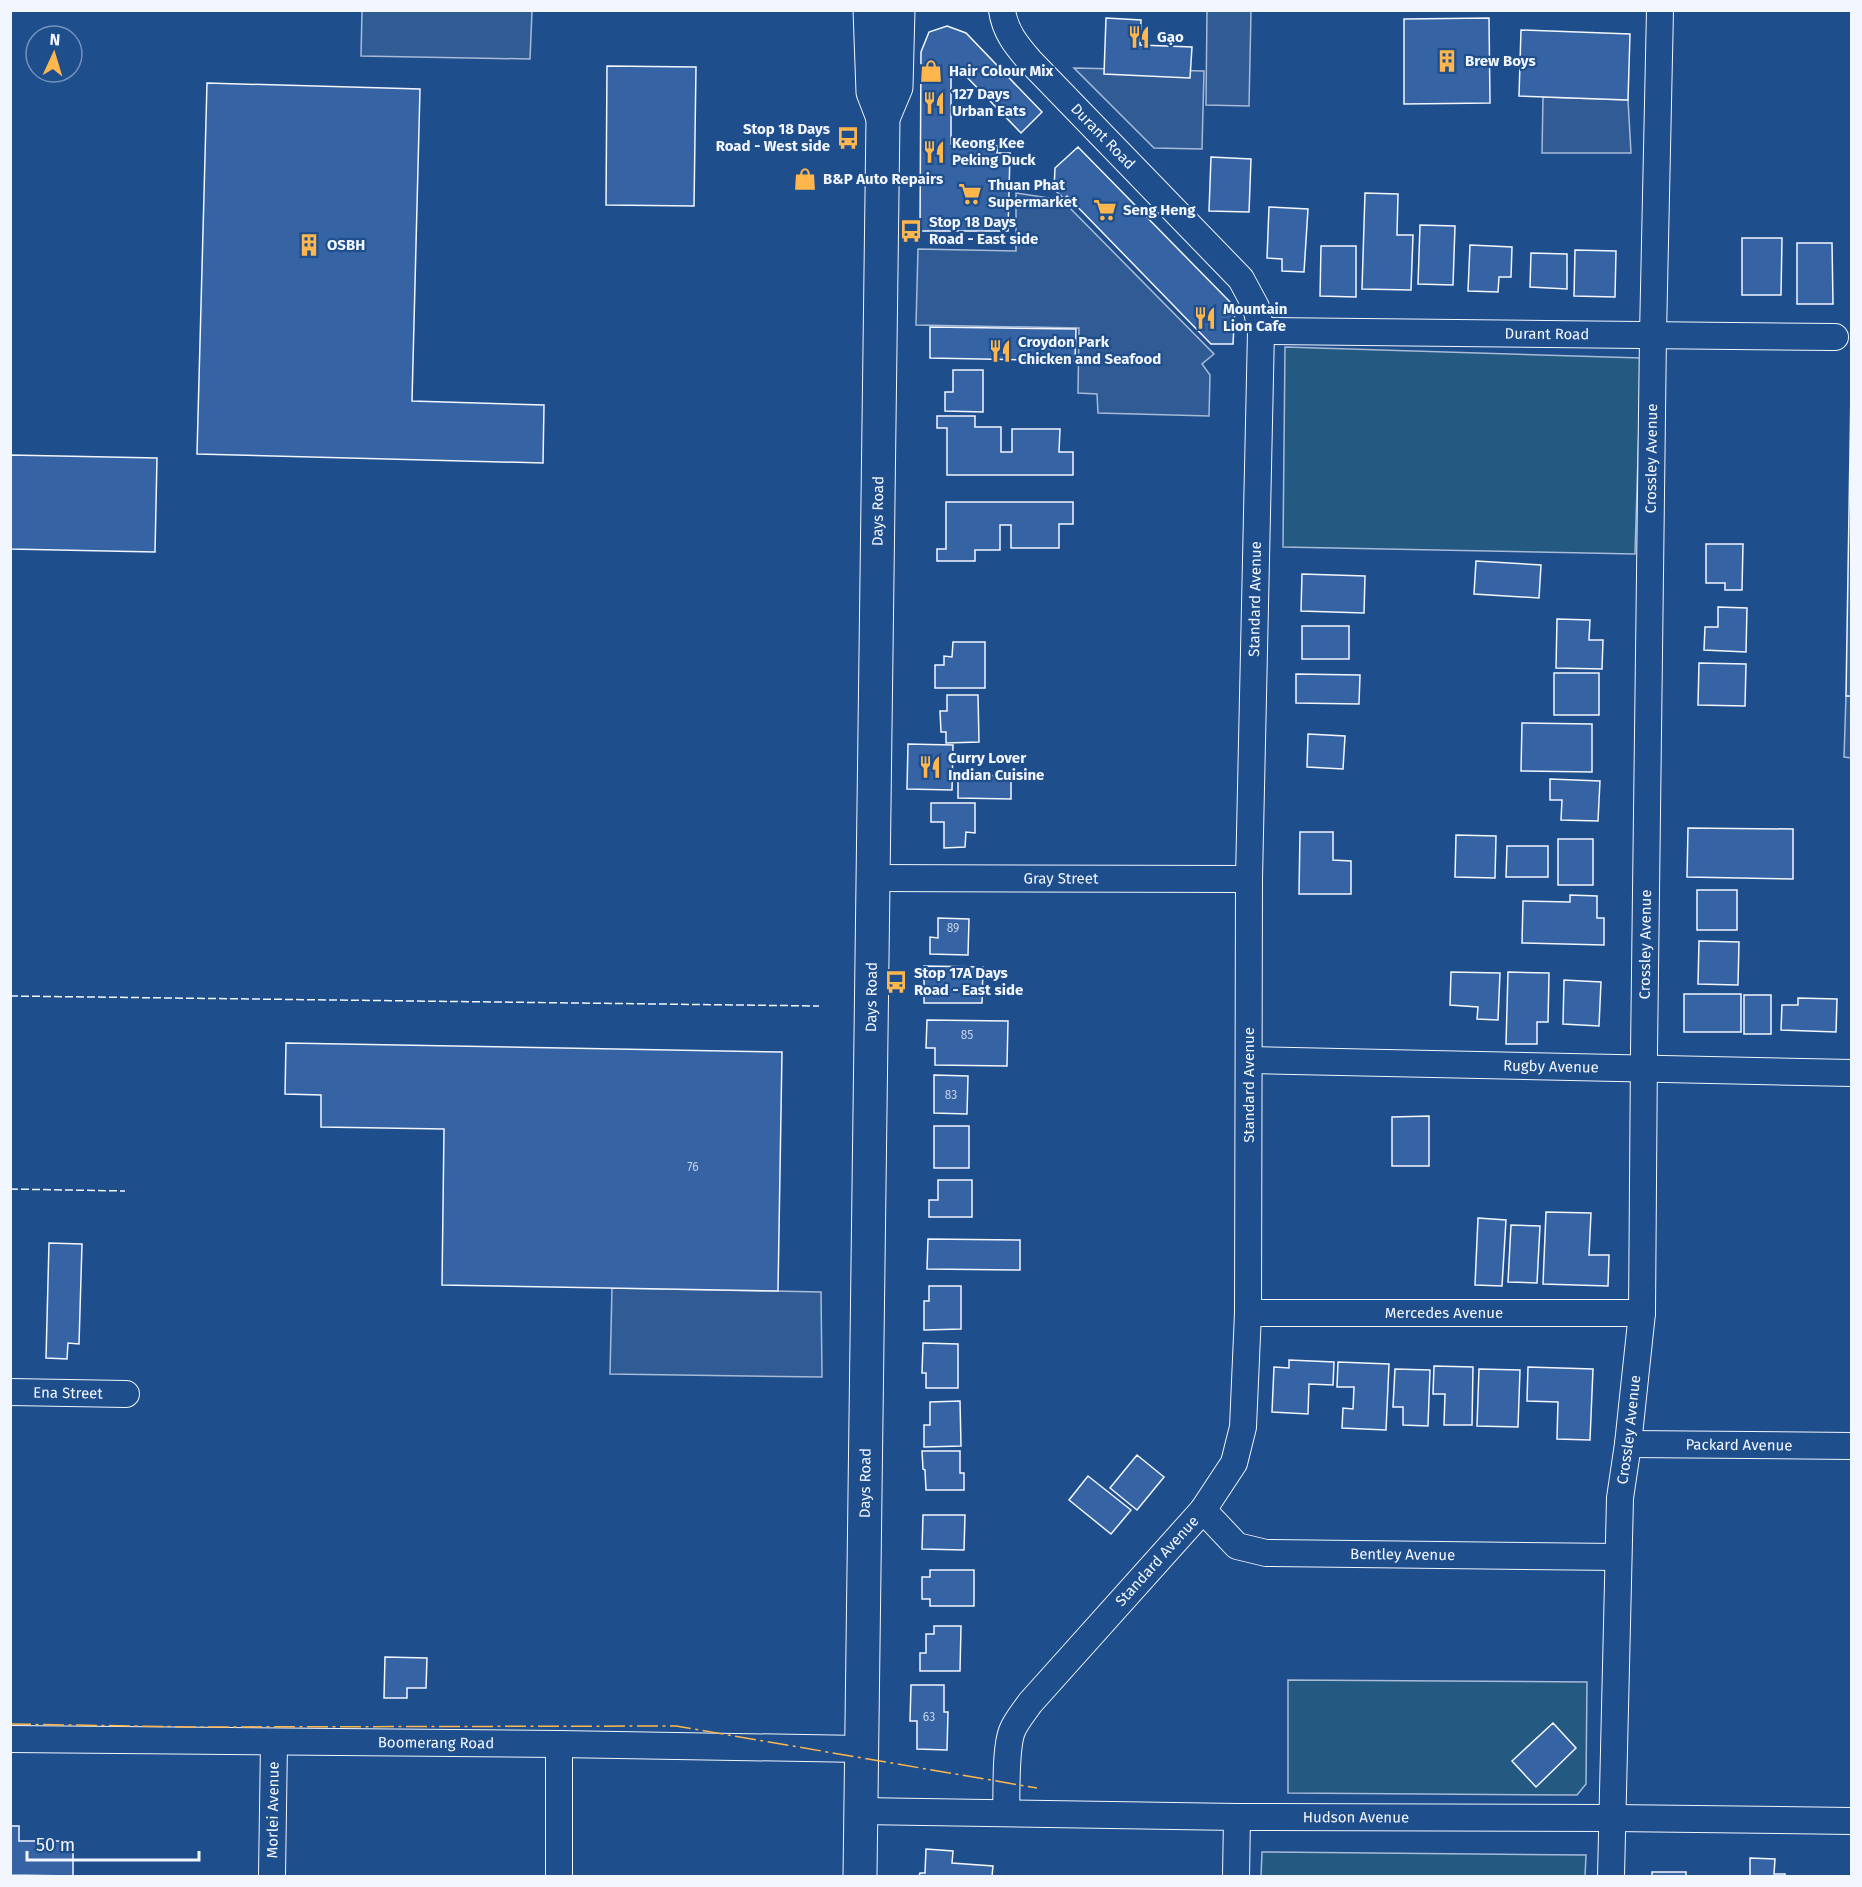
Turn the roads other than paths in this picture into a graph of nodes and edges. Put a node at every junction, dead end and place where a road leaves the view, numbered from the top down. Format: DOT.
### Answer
graph roads {
  1 [pos="870,10"];
  2 [pos="913,10"];
  3 [pos="1002,10"];
  4 [pos="1660,10"];
  5 [pos="898,25"];
  6 [pos="884,118"];
  7 [pos="1241,279"];
  8 [pos="1261,332"];
  9 [pos="1653,335"];
  10 [pos="1835,337"];
  11 [pos="873,878"];
  12 [pos="1249,879"];
  13 [pos="1249,1060"];
  14 [pos="1644,1069"];
  15 [pos="1851,1073"];
  16 [pos="1248,1313"];
  17 [pos="1642,1313"];
  18 [pos="10,1392"];
  19 [pos="126,1394"];
  20 [pos="1628,1444"];
  21 [pos="1851,1446"];
  22 [pos="1203,1510"];
  23 [pos="1618,1557"];
  24 [pos="10,1739"];
  25 [pos="274,1742"];
  26 [pos="559,1744"];
  27 [pos="862,1749"];
  28 [pos="860,1811"];
  29 [pos="1006,1814"];
  30 [pos="1237,1817"];
  31 [pos="1612,1818"];
  32 [pos="1851,1821"];
  33 [pos="272,1876"];
  34 [pos="559,1876"];
  35 [pos="860,1876"];
  36 [pos="1236,1876"];
  37 [pos="1611,1876"];
  1 -- 6 [label="main road, Days Road"];
  2 -- 5 [label="main road"];
  3 -- 7 [label="street, Durant Road"];
  4 -- 9 [label="street, Crossley Avenue"];
  5 -- 6 [label="main road, Days Road"];
  6 -- 11 [label="main road, Days Road"];
  7 -- 8 [label="street, Standard Avenue"];
  8 -- 9 [label="street, Durant Road"];
  8 -- 12 [label="street, Standard Avenue"];
  9 -- 10 [label="street, Durant Road"];
  9 -- 14 [label="street, Crossley Avenue"];
  11 -- 12 [label="street, Gray Street"];
  11 -- 27 [label="main road, Days Road"];
  12 -- 13 [label="street, Standard Avenue"];
  13 -- 14 [label="street, Rugby Avenue"];
  13 -- 16 [label="street, Standard Avenue"];
  14 -- 15 [label="street, Rugby Avenue"];
  14 -- 17 [label="street, Crossley Avenue"];
  16 -- 17 [label="street, Mercedes Avenue"];
  16 -- 22 [label="street, Standard Avenue"];
  17 -- 20 [label="street, Crossley Avenue"];
  18 -- 19 [label="street, Ena Street"];
  20 -- 21 [label="street, Packard Avenue"];
  20 -- 23 [label="street, Crossley Avenue"];
  22 -- 23 [label="street, Bentley Avenue"];
  22 -- 29 [label="street, Standard Avenue"];
  23 -- 31 [label="street, Crossley Avenue"];
  24 -- 25 [label="street, Boomerang Road"];
  25 -- 26 [label="street, Boomerang Road"];
  25 -- 33 [label="street, Morlei Avenue"];
  26 -- 27 [label="street, Boomerang Road"];
  26 -- 34 [label="street"];
  27 -- 28 [label="main road, Days Road"];
  28 -- 29 [label="street, Hudson Avenue"];
  28 -- 35 [label="main road, Days Road"];
  29 -- 30 [label="street, Hudson Avenue"];
  30 -- 31 [label="street, Hudson Avenue"];
  30 -- 36 [label="street"];
  31 -- 32 [label="street, Hudson Avenue"];
  31 -- 37 [label="street, Crossley Avenue"];
}
